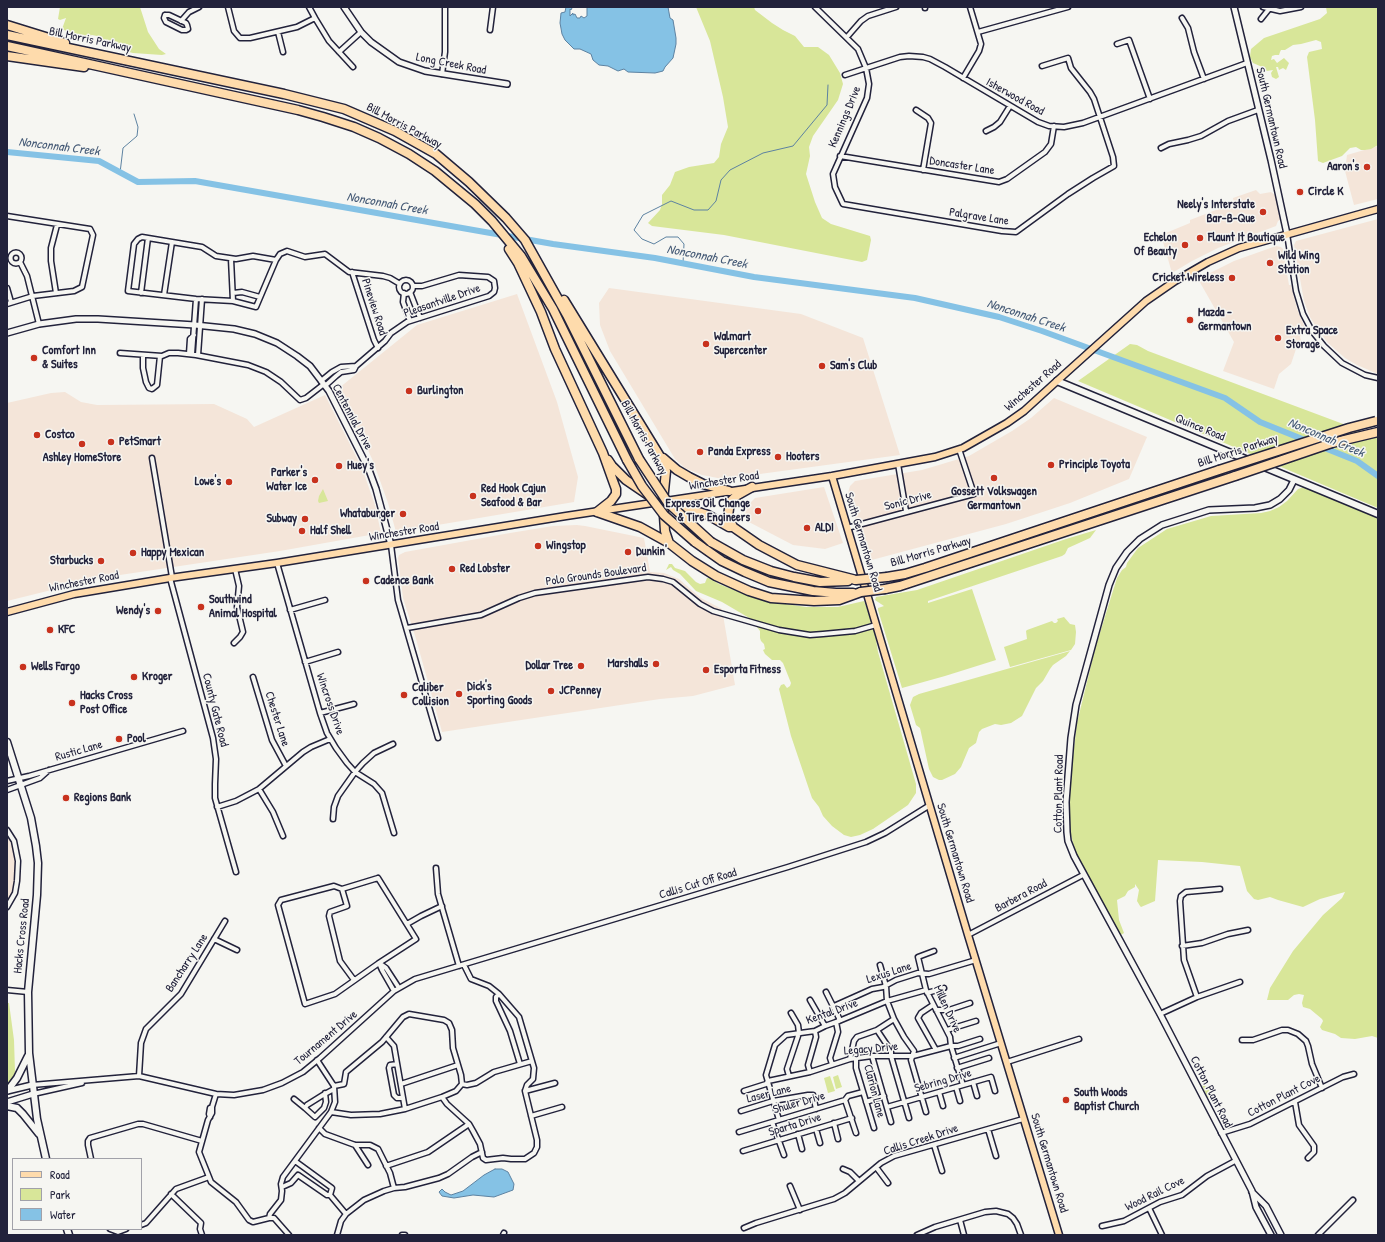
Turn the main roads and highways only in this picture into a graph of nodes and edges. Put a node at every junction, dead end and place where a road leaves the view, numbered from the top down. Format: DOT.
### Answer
graph roads {
  1 [pos="7,25"];
  2 [pos="7,35"];
  3 [pos="7,46"];
  4 [pos="100,54"];
  5 [pos="7,56"];
  6 [pos="123,72"];
  7 [pos="1378,209"];
  8 [pos="492,221"];
  9 [pos="538,263"];
  10 [pos="1057,381"];
  11 [pos="1377,421"];
  12 [pos="1378,432"];
  13 [pos="657,451"];
  14 [pos="603,453"];
  15 [pos="832,476"];
  16 [pos="752,487"];
  17 [pos="729,491"];
  18 [pos="663,501"];
  19 [pos="597,512"];
  20 [pos="1378,514"];
  21 [pos="734,528"];
  22 [pos="669,543"];
  23 [pos="856,580"];
  24 [pos="861,592"];
  25 [pos="7,612"];
  26 [pos="7,742"];
  27 [pos="29,1052"];
  28 [pos="7,1090"];
  29 [pos="7,1106"];
  30 [pos="41,1137"];
  31 [pos="46,1158"];
  32 [pos="1059,1235"];
  1 -- 4 [label="highway"];
  2 -- 4 [label="highway, Bill Morris Parkway"];
  3 -- 6 [label="highway, Bill Morris Parkway"];
  4 -- 9 [label="highway, Bill Morris Parkway"];
  5 -- 6 [label="highway"];
  6 -- 8 [label="highway, Bill Morris Parkway"];
  7 -- 10 [label="main road, Winchester Road"];
  8 -- 14 [label="highway"];
  8 -- 24 [label="highway, Bill Morris Parkway, bridge"];
  9 -- 13 [label="highway"];
  9 -- 23 [label="highway, Bill Morris Parkway, bridge"];
  10 -- 15 [label="main road, Winchester Road"];
  10 -- 20 [label="main road, Quince Road"];
  11 -- 23 [label="highway, Bill Morris Parkway, bridge"];
  12 -- 24 [label="highway, Bill Morris Parkway, bridge"];
  13 -- 17 [label="highway"];
  13 -- 18 [label="highway"];
  14 -- 18 [label="highway"];
  14 -- 19 [label="highway"];
  15 -- 16 [label="main road, Winchester Road"];
  15 -- 32 [label="main road, South Germantown Road"];
  16 -- 17 [label="main road, Winchester Road"];
  16 -- 21 [label="highway"];
  17 -- 18 [label="main road, Winchester Road"];
  18 -- 19 [label="main road, Winchester Road"];
  18 -- 21 [label="highway"];
  18 -- 22 [label="highway"];
  19 -- 22 [label="highway"];
  19 -- 25 [label="main road, Winchester Road"];
  21 -- 23 [label="highway"];
  22 -- 24 [label="highway"];
  26 -- 27 [label="main road, Hacks Cross Road"];
  27 -- 28 [label="main road"];
  27 -- 30 [label="main road, Hacks Cross Road"];
  29 -- 30 [label="main road"];
  30 -- 31 [label="main road, Hacks Cross Road"];
}
